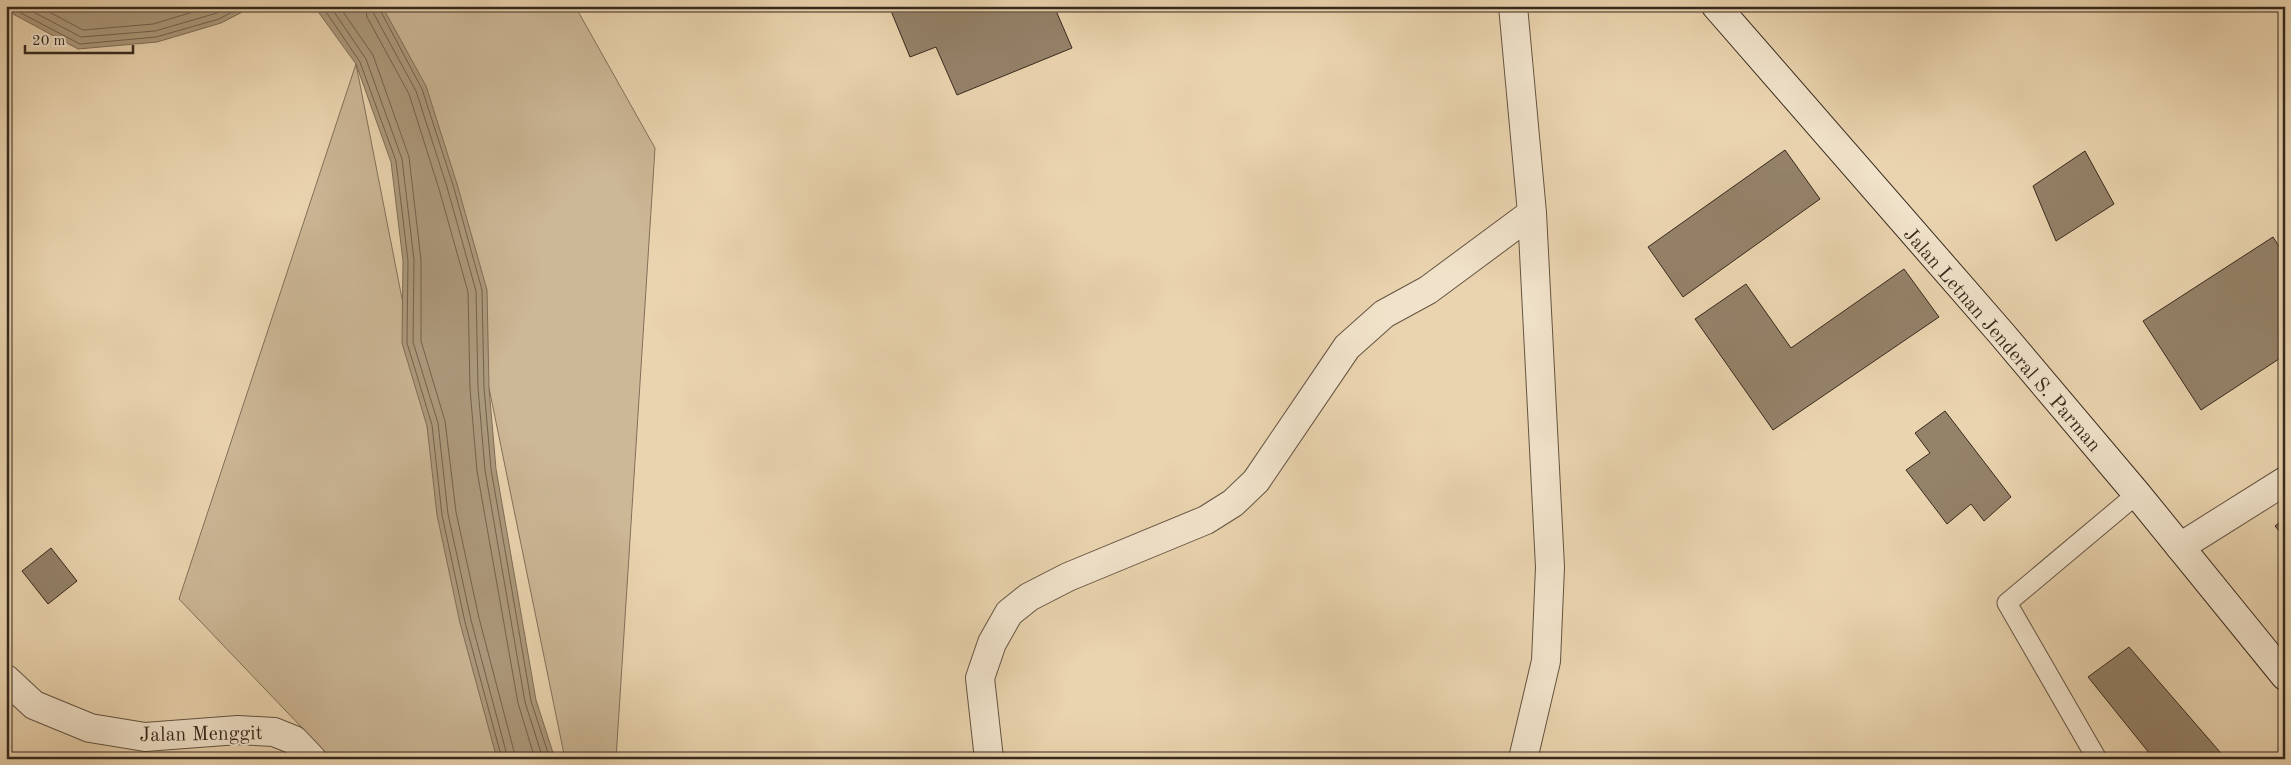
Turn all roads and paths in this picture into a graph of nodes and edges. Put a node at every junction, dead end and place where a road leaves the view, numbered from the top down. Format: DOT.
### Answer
graph roads {
  1 [pos="1513,6"];
  2 [pos="1716,6"];
  3 [pos="1532,213"];
  4 [pos="2285,481"];
  5 [pos="2137,494"];
  6 [pos="2180,547"];
  7 [pos="2285,676"];
  8 [pos="6,679"];
  9 [pos="312,759"];
  10 [pos="989,759"];
  11 [pos="1523,759"];
  12 [pos="2098,759"];
  1 -- 3 [label="street"];
  2 -- 5 [label="street, Jalan Letnan Jenderal S. Parman"];
  3 -- 10 [label="street"];
  3 -- 11 [label="street"];
  4 -- 6 [label="street"];
  5 -- 6 [label="street, Jalan Letnan Jenderal S. Parman"];
  5 -- 12 [label="lane"];
  6 -- 7 [label="street, Jalan Letnan Jenderal S. Parman"];
  8 -- 9 [label="street, Jalan Menggit"];
}
